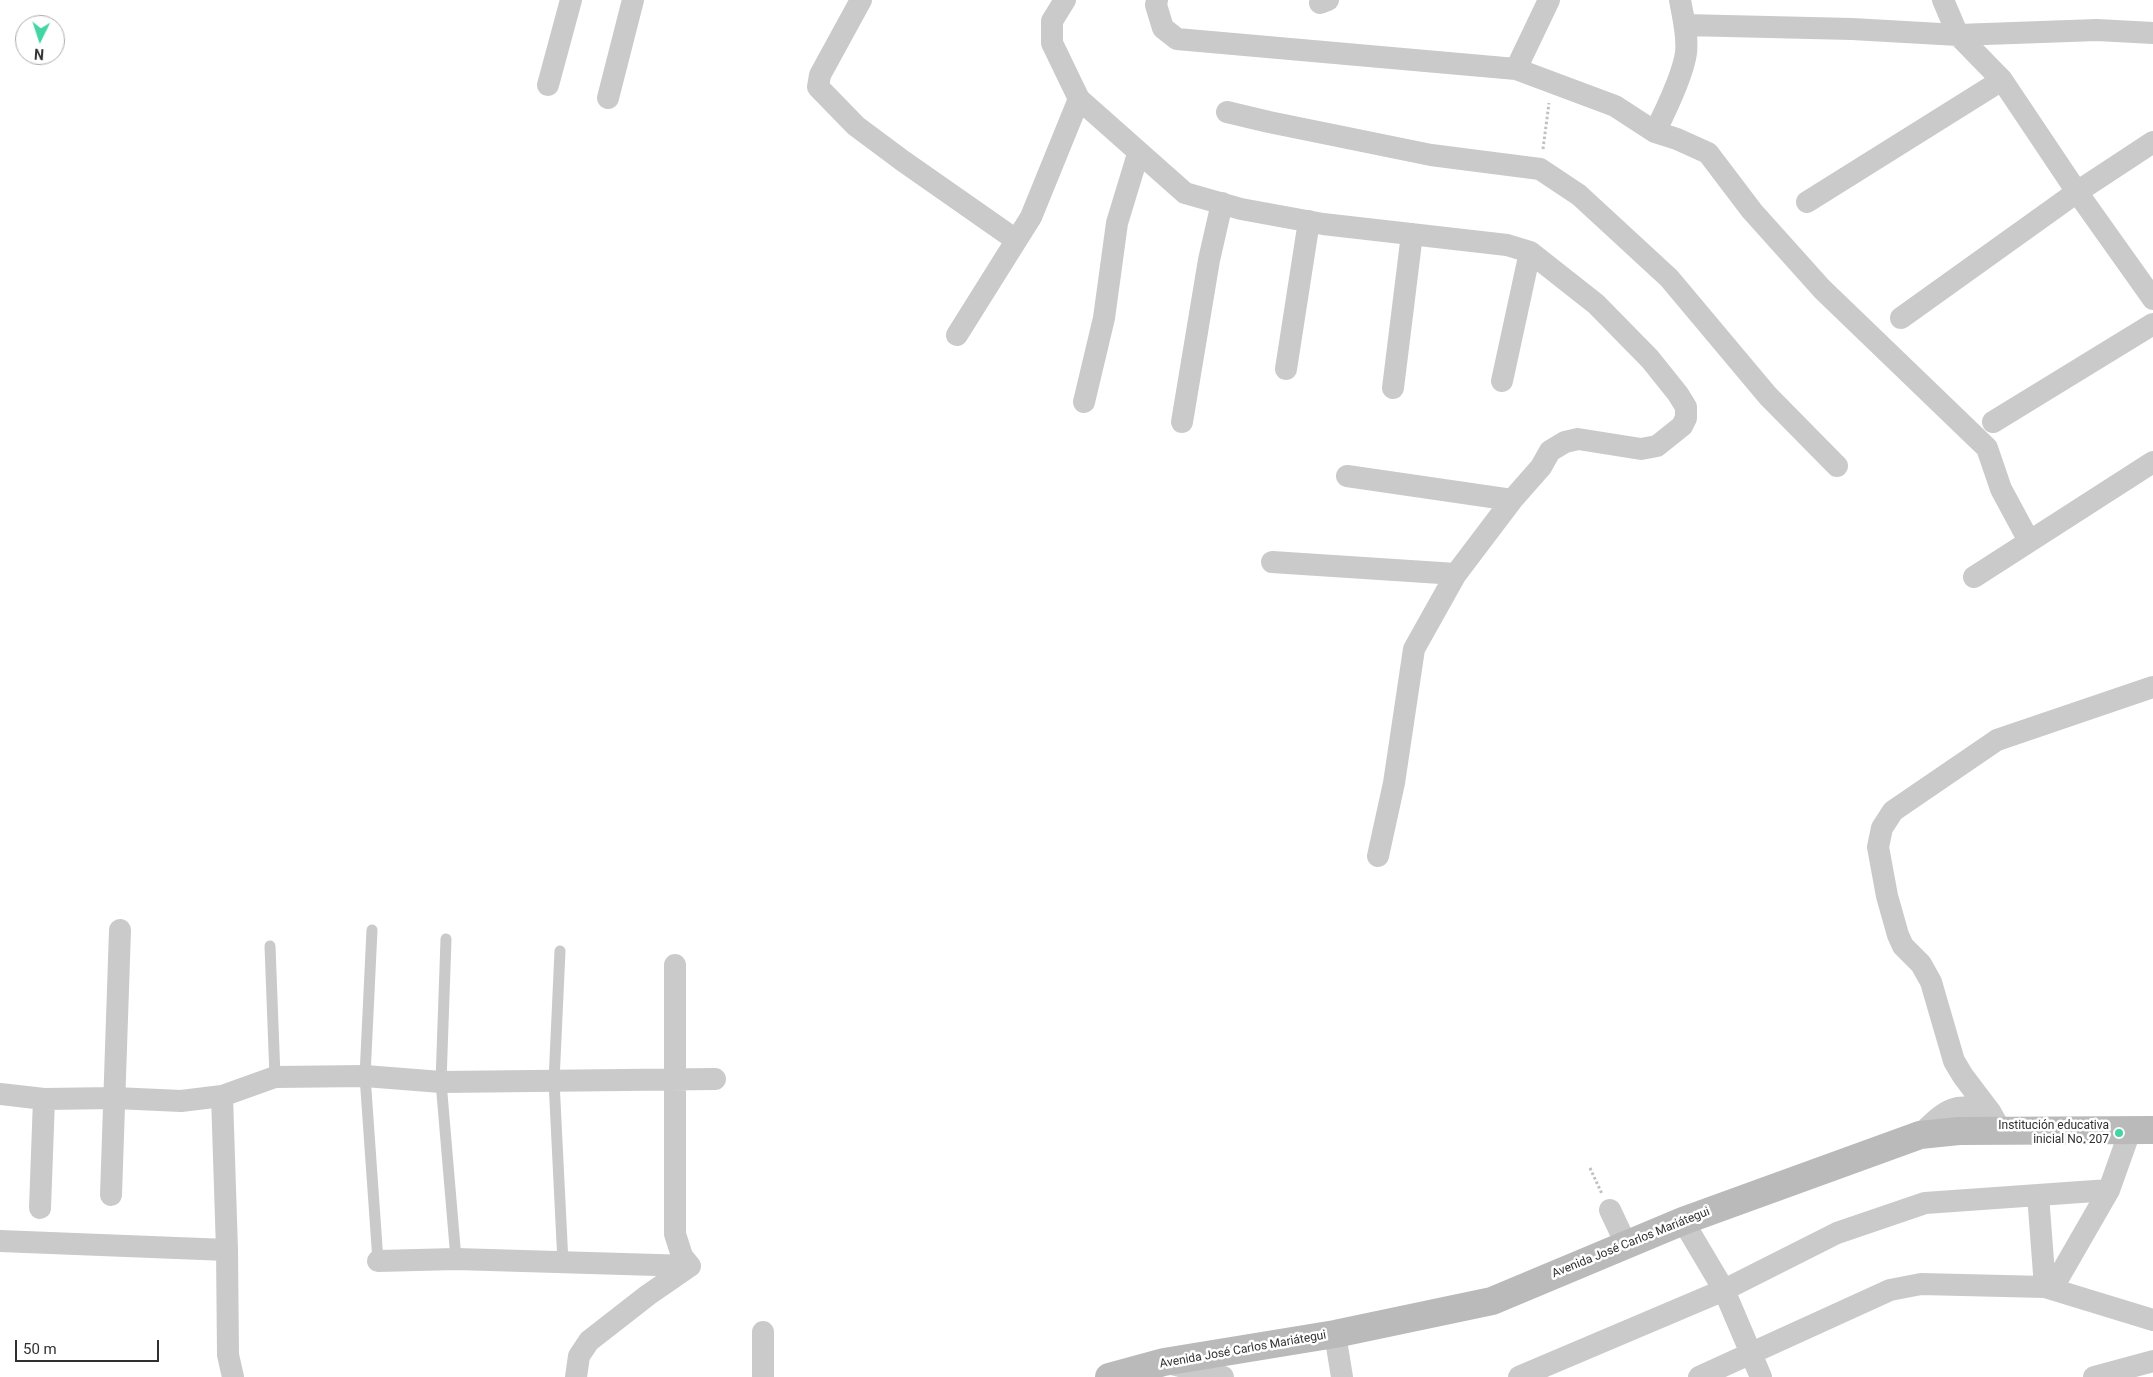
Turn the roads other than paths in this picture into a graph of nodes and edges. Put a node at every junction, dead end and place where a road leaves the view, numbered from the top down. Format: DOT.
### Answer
graph roads {
  1 [pos="570,0"];
  2 [pos="633,0"];
  3 [pos="861,0"];
  4 [pos="1065,0"];
  5 [pos="1158,0"];
  6 [pos="1549,0"];
  7 [pos="1680,0"];
  8 [pos="1943,0"];
  9 [pos="1685,25"];
  10 [pos="2153,33"];
  11 [pos="1958,35"];
  12 [pos="1516,69"];
  13 [pos="2002,80"];
  14 [pos="548,85"];
  15 [pos="608,98"];
  16 [pos="1079,99"];
  17 [pos="1227,112"];
  18 [pos="1655,132"];
  19 [pos="2153,142"];
  20 [pos="1138,154"];
  21 [pos="2077,192"];
  22 [pos="1807,202"];
  23 [pos="1222,203"];
  24 [pos="1309,221"];
  25 [pos="1412,234"];
  26 [pos="1016,240"];
  27 [pos="1530,252"];
  28 [pos="2153,298"];
  29 [pos="1901,318"];
  30 [pos="2153,324"];
  31 [pos="957,335"];
  32 [pos="1286,369"];
  33 [pos="1502,381"];
  34 [pos="1393,388"];
  35 [pos="1084,402"];
  36 [pos="1182,422"];
  37 [pos="1993,422"];
  38 [pos="2153,462"];
  39 [pos="1837,466"];
  40 [pos="1346,476"];
  41 [pos="1512,500"];
  42 [pos="2029,541"];
  43 [pos="1272,562"];
  44 [pos="1456,574"];
  45 [pos="1974,577"];
  46 [pos="2153,687"];
  47 [pos="1378,856"];
  48 [pos="120,930"];
  49 [pos="372,930"];
  50 [pos="446,938"];
  51 [pos="270,946"];
  52 [pos="560,951"];
  53 [pos="675,965"];
  54 [pos="365,1076"];
  55 [pos="275,1077"];
  56 [pos="674,1078"];
  57 [pos="715,1079"];
  58 [pos="554,1081"];
  59 [pos="441,1082"];
  60 [pos="0,1094"];
  61 [pos="222,1096"];
  62 [pos="115,1098"];
  63 [pos="44,1099"];
  64 [pos="1996,1122"];
  65 [pos="2142,1130"];
  66 [pos="2109,1190"];
  67 [pos="112,1195"];
  68 [pos="2038,1195"];
  69 [pos="40,1208"];
  70 [pos="1610,1210"];
  71 [pos="1683,1221"];
  72 [pos="0,1241"];
  73 [pos="1626,1244"];
  74 [pos="227,1250"];
  75 [pos="456,1259"];
  76 [pos="378,1261"];
  77 [pos="563,1263"];
  78 [pos="690,1266"];
  79 [pos="2048,1288"];
  80 [pos="1724,1290"];
  81 [pos="2153,1320"];
  82 [pos="763,1332"];
  83 [pos="1335,1334"];
  84 [pos="1752,1353"];
  85 [pos="2153,1361"];
  86 [pos="1164,1362"];
  87 [pos="233,1377"];
  88 [pos="576,1377"];
  89 [pos="763,1377"];
  90 [pos="1109,1377"];
  91 [pos="1223,1377"];
  92 [pos="1342,1377"];
  93 [pos="1519,1377"];
  94 [pos="1699,1377"];
  95 [pos="1761,1377"];
  96 [pos="2094,1377"];
  1 -- 14 [label="street"];
  2 -- 15 [label="street"];
  3 -- 26 [label="street"];
  4 -- 16 [label="street"];
  5 -- 12 [label="street"];
  6 -- 12 [label="street"];
  7 -- 9 [label="street"];
  8 -- 11 [label="street"];
  9 -- 11 [label="street"];
  9 -- 18 [label="street"];
  10 -- 11 [label="street"];
  11 -- 13 [label="street"];
  12 -- 18 [label="street"];
  13 -- 21 [label="street"];
  13 -- 22 [label="street"];
  16 -- 20 [label="street"];
  16 -- 26 [label="street"];
  17 -- 39 [label="street"];
  18 -- 42 [label="street"];
  19 -- 21 [label="street"];
  20 -- 23 [label="street"];
  20 -- 35 [label="street"];
  21 -- 28 [label="street"];
  21 -- 29 [label="street"];
  23 -- 24 [label="street"];
  23 -- 36 [label="street"];
  24 -- 25 [label="street"];
  24 -- 32 [label="street"];
  25 -- 27 [label="street"];
  25 -- 34 [label="street"];
  26 -- 31 [label="street"];
  27 -- 33 [label="street"];
  27 -- 41 [label="street"];
  30 -- 37 [label="street"];
  38 -- 42 [label="street"];
  40 -- 41 [label="street"];
  41 -- 44 [label="street"];
  42 -- 45 [label="street"];
  43 -- 44 [label="street"];
  44 -- 47 [label="street"];
  46 -- 64 [label="street"];
  48 -- 62 [label="street"];
  49 -- 54 [label="lane"];
  50 -- 59 [label="lane"];
  51 -- 55 [label="lane"];
  52 -- 58 [label="lane"];
  53 -- 56 [label="street"];
  54 -- 55 [label="street"];
  54 -- 59 [label="street"];
  54 -- 76 [label="lane"];
  55 -- 61 [label="street"];
  56 -- 57 [label="street"];
  56 -- 58 [label="street"];
  56 -- 78 [label="street"];
  58 -- 59 [label="street"];
  58 -- 77 [label="lane"];
  59 -- 75 [label="lane"];
  60 -- 63 [label="street"];
  61 -- 62 [label="street"];
  61 -- 74 [label="street"];
  62 -- 63 [label="street"];
  62 -- 67 [label="street"];
  63 -- 69 [label="street"];
  64 -- 65 [label="street, Avenida José Carlos Mariátegui"];
  64 -- 71 [label="street, Avenida José Carlos Mariátegui"];
  65 -- 66 [label="street"];
  66 -- 68 [label="street"];
  66 -- 79 [label="street"];
  68 -- 79 [label="street"];
  68 -- 80 [label="street"];
  70 -- 73 [label="street"];
  71 -- 73 [label="street, Avenida José Carlos Mariátegui"];
  71 -- 80 [label="street"];
  72 -- 74 [label="street"];
  73 -- 83 [label="street, Avenida José Carlos Mariátegui"];
  74 -- 87 [label="street"];
  75 -- 76 [label="street"];
  75 -- 77 [label="street"];
  77 -- 78 [label="street"];
  78 -- 88 [label="street"];
  79 -- 81 [label="street"];
  79 -- 84 [label="street"];
  80 -- 84 [label="street"];
  80 -- 93 [label="street"];
  82 -- 89 [label="street"];
  83 -- 86 [label="street, Avenida José Carlos Mariátegui"];
  83 -- 92 [label="street"];
  84 -- 94 [label="street"];
  84 -- 95 [label="street"];
  85 -- 96 [label="street"];
  86 -- 90 [label="street, Avenida José Carlos Mariátegui"];
  86 -- 91 [label="street"];
}
